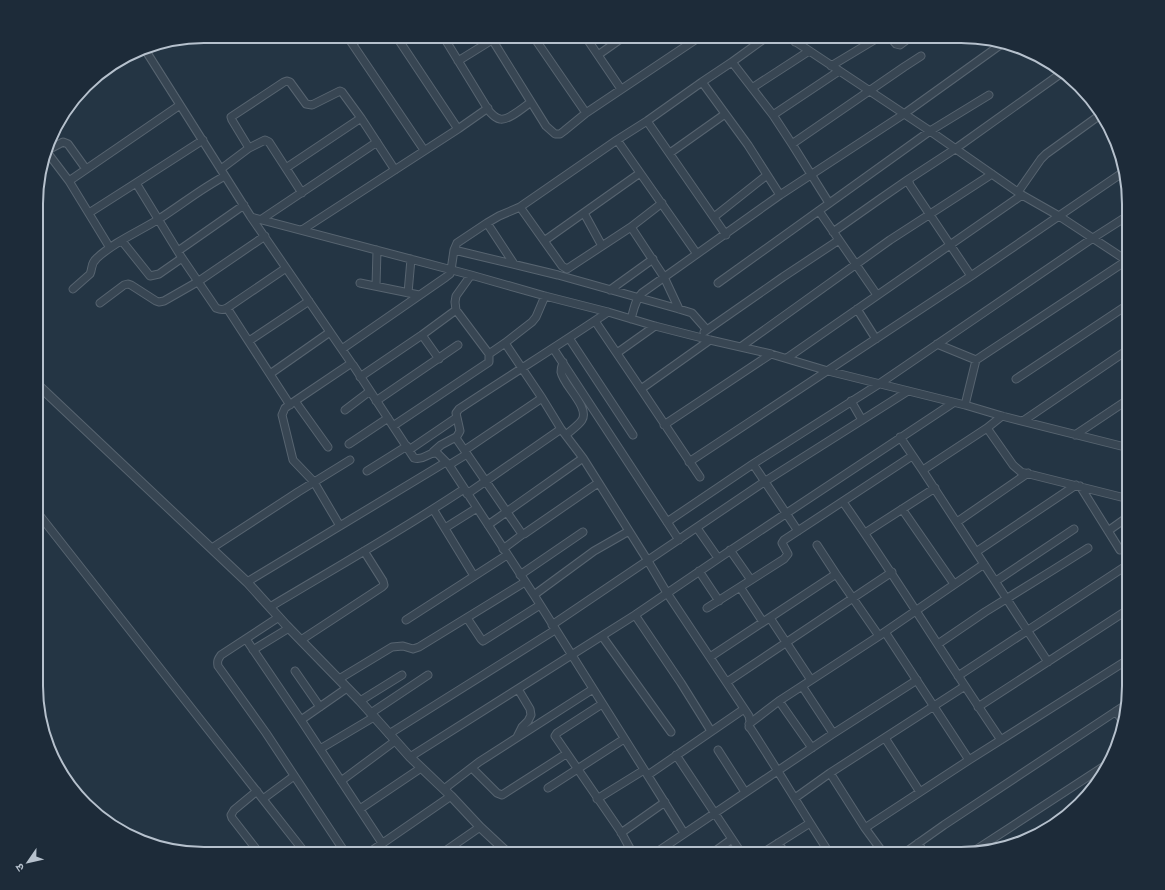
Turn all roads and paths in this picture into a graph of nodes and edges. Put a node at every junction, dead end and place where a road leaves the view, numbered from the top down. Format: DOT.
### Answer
graph roads {
  1 [pos="401,43"];
  2 [pos="447,43"];
  3 [pos="484,43"];
  4 [pos="494,43"];
  5 [pos="538,43"];
  6 [pos="590,43"];
  7 [pos="615,43"];
  8 [pos="691,43"];
  9 [pos="758,43"];
  10 [pos="797,43"];
  11 [pos="869,43"];
  12 [pos="352,44"];
  13 [pos="997,47"];
  14 [pos="809,51"];
  15 [pos="147,53"];
  16 [pos="598,55"];
  17 [pos="921,56"];
  18 [pos="458,61"];
  19 [pos="732,62"];
  20 [pos="831,66"];
  21 [pos="839,71"];
  22 [pos="1058,75"];
  23 [pos="702,82"];
  24 [pos="752,88"];
  25 [pos="621,90"];
  26 [pos="870,91"];
  27 [pos="989,95"];
  28 [pos="531,102"];
  29 [pos="180,106"];
  30 [pos="488,108"];
  31 [pos="586,112"];
  32 [pos="725,114"];
  33 [pos="904,114"];
  34 [pos="773,115"];
  35 [pos="1097,117"];
  36 [pos="361,118"];
  37 [pos="647,121"];
  38 [pos="458,129"];
  39 [pos="930,131"];
  40 [pos="203,140"];
  41 [pos="617,140"];
  42 [pos="377,142"];
  43 [pos="792,144"];
  44 [pos="53,148"];
  45 [pos="249,148"];
  46 [pos="955,149"];
  47 [pos="424,150"];
  48 [pos="670,153"];
  49 [pos="51,155"];
  50 [pos="286,168"];
  51 [pos="86,169"];
  52 [pos="221,169"];
  53 [pos="395,170"];
  54 [pos="640,173"];
  55 [pos="992,174"];
  56 [pos="767,175"];
  57 [pos="811,175"];
  58 [pos="1119,175"];
  59 [pos="225,176"];
  60 [pos="910,179"];
  61 [pos="69,181"];
  62 [pos="136,183"];
  63 [pos="302,193"];
  64 [pos="1020,193"];
  65 [pos="780,195"];
  66 [pos="829,203"];
  67 [pos="662,204"];
  68 [pos="244,205"];
  69 [pos="520,207"];
  70 [pos="819,210"];
  71 [pos="89,213"];
  72 [pos="584,213"];
  73 [pos="930,214"];
  74 [pos="251,216"];
  75 [pos="1058,216"];
  76 [pos="714,217"];
  77 [pos="159,219"];
  78 [pos="262,219"];
  79 [pos="1122,219"];
  80 [pos="487,223"];
  81 [pos="631,227"];
  82 [pos="302,230"];
  83 [pos="833,232"];
  84 [pos="726,235"];
  85 [pos="265,236"];
  86 [pos="1093,238"];
  87 [pos="839,240"];
  88 [pos="122,241"];
  89 [pos="544,241"];
  90 [pos="951,245"];
  91 [pos="602,246"];
  92 [pos="110,248"];
  93 [pos="377,250"];
  94 [pos="454,250"];
  95 [pos="178,251"];
  96 [pos="697,254"];
  97 [pos="1122,256"];
  98 [pos="182,258"];
  99 [pos="411,259"];
  100 [pos="653,259"];
  101 [pos="514,264"];
  102 [pos="1122,264"];
  103 [pos="856,265"];
  104 [pos="286,268"];
  105 [pos="451,270"];
  106 [pos="472,275"];
  107 [pos="971,276"];
  108 [pos="664,277"];
  109 [pos="199,281"];
  110 [pos="718,282"];
  111 [pos="360,283"];
  112 [pos="376,286"];
  113 [pos="73,289"];
  114 [pos="610,290"];
  115 [pos="408,293"];
  116 [pos="419,295"];
  117 [pos="877,295"];
  118 [pos="545,296"];
  119 [pos="638,297"];
  120 [pos="309,301"];
  121 [pos="100,303"];
  122 [pos="227,308"];
  123 [pos="679,309"];
  124 [pos="857,309"];
  125 [pos="1122,309"];
  126 [pos="456,310"];
  127 [pos="608,312"];
  128 [pos="631,319"];
  129 [pos="595,321"];
  130 [pos="655,326"];
  131 [pos="707,330"];
  132 [pos="330,332"];
  133 [pos="422,335"];
  134 [pos="697,337"];
  135 [pos="569,338"];
  136 [pos="876,339"];
  137 [pos="710,340"];
  138 [pos="249,341"];
  139 [pos="505,343"];
  140 [pos="937,344"];
  141 [pos="458,345"];
  142 [pos="742,346"];
  143 [pos="553,348"];
  144 [pos="342,349"];
  145 [pos="616,353"];
  146 [pos="489,354"];
  147 [pos="771,354"];
  148 [pos="1122,354"];
  149 [pos="787,358"];
  150 [pos="439,359"];
  151 [pos="976,360"];
  152 [pos="563,362"];
  153 [pos="352,364"];
  154 [pos="521,368"];
  155 [pos="828,371"];
  156 [pos="270,374"];
  157 [pos="360,376"];
  158 [pos="1016,379"];
  159 [pos="878,384"];
  160 [pos="641,389"];
  161 [pos="43,390"];
  162 [pos="370,391"];
  163 [pos="908,391"];
  164 [pos="542,398"];
  165 [pos="376,401"];
  166 [pos="851,401"];
  167 [pos="292,402"];
  168 [pos="954,402"];
  169 [pos="1122,404"];
  170 [pos="965,405"];
  171 [pos="345,410"];
  172 [pos="1002,416"];
  173 [pos="388,418"];
  174 [pos="456,418"];
  175 [pos="862,420"];
  176 [pos="1023,421"];
  177 [pos="664,425"];
  178 [pos="393,426"];
  179 [pos="986,428"];
  180 [pos="561,429"];
  181 [pos="566,435"];
  182 [pos="633,435"];
  183 [pos="1075,435"];
  184 [pos="456,437"];
  185 [pos="900,438"];
  186 [pos="349,444"];
  187 [pos="1122,446"];
  188 [pos="328,447"];
  189 [pos="408,448"];
  190 [pos="433,452"];
  191 [pos="466,452"];
  192 [pos="912,456"];
  193 [pos="582,458"];
  194 [pos="350,460"];
  195 [pos="689,462"];
  196 [pos="447,464"];
  197 [pos="753,464"];
  198 [pos="367,470"];
  199 [pos="923,471"];
  200 [pos="1028,473"];
  201 [pos="700,477"];
  202 [pos="485,481"];
  203 [pos="314,482"];
  204 [pos="764,482"];
  205 [pos="598,483"];
  206 [pos="1078,486"];
  207 [pos="935,488"];
  208 [pos="465,491"];
  209 [pos="1122,497"];
  210 [pos="843,502"];
  211 [pos="477,508"];
  212 [pos="433,509"];
  213 [pos="902,509"];
  214 [pos="507,512"];
  215 [pos="786,514"];
  216 [pos="43,520"];
  217 [pos="1122,521"];
  218 [pos="668,522"];
  219 [pos="957,522"];
  220 [pos="488,525"];
  221 [pos="340,526"];
  222 [pos="444,528"];
  223 [pos="697,528"];
  224 [pos="1074,530"];
  225 [pos="629,531"];
  226 [pos="798,531"];
  227 [pos="1108,531"];
  228 [pos="584,532"];
  229 [pos="523,534"];
  230 [pos="865,534"];
  231 [pos="679,540"];
  232 [pos="817,545"];
  233 [pos="212,548"];
  234 [pos="1088,548"];
  235 [pos="730,550"];
  236 [pos="1120,550"];
  237 [pos="364,551"];
  238 [pos="505,552"];
  239 [pos="976,552"];
  240 [pos="718,558"];
  241 [pos="648,561"];
  242 [pos="984,564"];
  243 [pos="1122,569"];
  244 [pos="699,571"];
  245 [pos="892,572"];
  246 [pos="836,574"];
  247 [pos="520,575"];
  248 [pos="474,576"];
  249 [pos="751,580"];
  250 [pos="996,581"];
  251 [pos="247,582"];
  252 [pos="525,582"];
  253 [pos="954,584"];
  254 [pos="740,587"];
  255 [pos="667,593"];
  256 [pos="534,595"];
  257 [pos="852,599"];
  258 [pos="1007,599"];
  259 [pos="719,601"];
  260 [pos="540,605"];
  261 [pos="270,607"];
  262 [pos="707,608"];
  263 [pos="916,611"];
  264 [pos="1122,614"];
  265 [pos="635,615"];
  266 [pos="279,617"];
  267 [pos="467,618"];
  268 [pos="770,618"];
  269 [pos="406,620"];
  270 [pos="763,622"];
  271 [pos="554,627"];
  272 [pos="289,628"];
  273 [pos="1027,630"];
  274 [pos="882,634"];
  275 [pos="602,636"];
  276 [pos="246,639"];
  277 [pos="301,640"];
  278 [pos="786,643"];
  279 [pos="938,644"];
  280 [pos="253,650"];
  281 [pos="571,656"];
  282 [pos="710,657"];
  283 [pos="1048,662"];
  284 [pos="1122,663"];
  285 [pos="295,671"];
  286 [pos="402,675"];
  287 [pos="428,675"];
  288 [pos="958,676"];
  289 [pos="339,679"];
  290 [pos="811,680"];
  291 [pos="917,680"];
  292 [pos="727,682"];
  293 [pos="802,686"];
  294 [pos="965,686"];
  295 [pos="347,688"];
  296 [pos="518,689"];
  297 [pos="593,689"];
  298 [pos="360,701"];
  299 [pos="779,701"];
  300 [pos="602,704"];
  301 [pos="934,706"];
  302 [pos="320,707"];
  303 [pos="978,707"];
  304 [pos="1121,708"];
  305 [pos="744,709"];
  306 [pos="1116,711"];
  307 [pos="373,715"];
  308 [pos="1119,716"];
  309 [pos="301,720"];
  310 [pos="749,724"];
  311 [pos="711,731"];
  312 [pos="671,732"];
  313 [pos="833,733"];
  314 [pos="389,734"];
  315 [pos="517,738"];
  316 [pos="885,738"];
  317 [pos="624,739"];
  318 [pos="1001,740"];
  319 [pos="395,741"];
  320 [pos="812,748"];
  321 [pos="320,749"];
  322 [pos="718,750"];
  323 [pos="566,754"];
  324 [pos="676,755"];
  325 [pos="410,757"];
  326 [pos="969,760"];
  327 [pos="421,768"];
  328 [pos="472,768"];
  329 [pos="577,770"];
  330 [pos="778,770"];
  331 [pos="1098,770"];
  332 [pos="646,772"];
  333 [pos="830,774"];
  334 [pos="294,776"];
  335 [pos="341,780"];
  336 [pos="548,788"];
  337 [pos="444,789"];
  338 [pos="746,792"];
  339 [pos="920,792"];
  340 [pos="254,793"];
  341 [pos="451,796"];
  342 [pos="795,798"];
  343 [pos="263,799"];
  344 [pos="597,799"];
  345 [pos="665,802"];
  346 [pos="360,809"];
  347 [pos="714,813"];
  348 [pos="810,823"];
  349 [pos="480,827"];
  350 [pos="866,828"];
  351 [pos="621,833"];
  352 [pos="684,834"];
  353 [pos="732,839"];
  354 [pos="778,842"];
  355 [pos="382,843"];
  356 [pos="918,844"];
  357 [pos="982,846"];
  358 [pos="255,847"];
  359 [pos="301,847"];
  360 [pos="341,847"];
  361 [pos="376,847"];
  362 [pos="450,847"];
  363 [pos="502,847"];
  364 [pos="629,847"];
  365 [pos="664,847"];
  366 [pos="721,847"];
  367 [pos="737,847"];
  368 [pos="771,847"];
  369 [pos="781,847"];
  370 [pos="825,847"];
  371 [pos="879,847"];
  372 [pos="914,847"];
  373 [pos="920,847"];
  1 -- 38 [label="street"];
  2 -- 18 [label="street"];
  3 -- 18 [label="street"];
  4 -- 28 [label="street"];
  5 -- 31 [label="street"];
  6 -- 16 [label="street"];
  7 -- 16 [label="street"];
  8 -- 25 [label="street"];
  9 -- 19 [label="street"];
  10 -- 14 [label="street"];
  11 -- 20 [label="street"];
  12 -- 47 [label="street"];
  13 -- 33 [label="street"];
  14 -- 20 [label="street"];
  14 -- 24 [label="street"];
  15 -- 29 [label="street"];
  16 -- 25 [label="street"];
  17 -- 26 [label="street"];
  18 -- 30 [label="street"];
  19 -- 23 [label="street"];
  19 -- 24 [label="street"];
  20 -- 21 [label="street"];
  21 -- 26 [label="street"];
  21 -- 34 [label="street"];
  22 -- 46 [label="street"];
  23 -- 32 [label="street"];
  23 -- 37 [label="street"];
  24 -- 34 [label="street"];
  25 -- 31 [label="street"];
  26 -- 33 [label="street"];
  26 -- 43 [label="street"];
  27 -- 39 [label="street"];
  28 -- 30 [label="street"];
  28 -- 31 [label="street"];
  29 -- 40 [label="street"];
  29 -- 51 [label="street"];
  30 -- 38 [label="street"];
  32 -- 48 [label="street"];
  32 -- 56 [label="street"];
  33 -- 39 [label="street"];
  33 -- 57 [label="street"];
  34 -- 43 [label="street"];
  35 -- 64 [label="street"];
  36 -- 42 [label="street"];
  36 -- 45 [label="street"];
  36 -- 50 [label="street"];
  37 -- 41 [label="street"];
  37 -- 48 [label="street"];
  38 -- 47 [label="street"];
  39 -- 46 [label="street"];
  39 -- 66 [label="street"];
  40 -- 52 [label="street"];
  40 -- 62 [label="street"];
  41 -- 54 [label="street"];
  41 -- 69 [label="street"];
  42 -- 53 [label="street"];
  42 -- 63 [label="street"];
  43 -- 57 [label="street"];
  44 -- 51 [label="street"];
  45 -- 50 [label="street"];
  45 -- 52 [label="street"];
  46 -- 55 [label="street"];
  46 -- 60 [label="street"];
  47 -- 53 [label="street"];
  48 -- 76 [label="street"];
  49 -- 61 [label="street"];
  50 -- 63 [label="street"];
  51 -- 61 [label="street"];
  52 -- 59 [label="street"];
  53 -- 82 [label="street"];
  54 -- 67 [label="street"];
  54 -- 72 [label="street"];
  55 -- 64 [label="street"];
  55 -- 73 [label="street"];
  56 -- 65 [label="street"];
  56 -- 76 [label="street"];
  57 -- 65 [label="street"];
  57 -- 66 [label="street"];
  58 -- 75 [label="street"];
  59 -- 68 [label="street"];
  59 -- 77 [label="street"];
  60 -- 73 [label="street"];
  60 -- 83 [label="street"];
  61 -- 71 [label="street"];
  62 -- 71 [label="street"];
  62 -- 77 [label="street"];
  63 -- 78 [label="street"];
  64 -- 75 [label="street"];
  64 -- 90 [label="street"];
  65 -- 84 [label="street"];
  66 -- 70 [label="street"];
  67 -- 81 [label="street"];
  67 -- 96 [label="street"];
  68 -- 74 [label="street"];
  68 -- 95 [label="street"];
  69 -- 80 [label="street"];
  69 -- 89 [label="street"];
  70 -- 83 [label="street"];
  70 -- 110 [label="street"];
  71 -- 92 [label="street"];
  72 -- 89 [label="street"];
  72 -- 91 [label="street"];
  73 -- 90 [label="street"];
  73 -- 103 [label="street"];
  74 -- 78 [label="street"];
  74 -- 85 [label="street"];
  75 -- 86 [label="street"];
  75 -- 107 [label="street"];
  76 -- 84 [label="street"];
  77 -- 88 [label="street"];
  77 -- 95 [label="street"];
  78 -- 82 [label="street"];
  79 -- 86 [label="street"];
  80 -- 94 [label="street"];
  80 -- 101 [label="street"];
  81 -- 91 [label="street"];
  81 -- 100 [label="street"];
  82 -- 93 [label="street"];
  83 -- 87 [label="street"];
  84 -- 96 [label="street"];
  85 -- 104 [label="street"];
  85 -- 109 [label="street"];
  86 -- 97 [label="street"];
  86 -- 140 [label="street"];
  87 -- 103 [label="street"];
  87 -- 131 [label="street"];
  88 -- 92 [label="street"];
  88 -- 98 [label="street"];
  89 -- 91 [label="street"];
  90 -- 107 [label="street"];
  90 -- 117 [label="street"];
  92 -- 113 [label="street"];
  93 -- 99 [label="street"];
  93 -- 112 [label="street"];
  94 -- 101 [label="street"];
  94 -- 105 [label="street"];
  95 -- 98 [label="street"];
  96 -- 108 [label="street"];
  98 -- 109 [label="street"];
  99 -- 105 [label="street"];
  99 -- 115 [label="street"];
  100 -- 108 [label="street"];
  100 -- 114 [label="street"];
  101 -- 114 [label="street"];
  102 -- 151 [label="street"];
  103 -- 117 [label="street"];
  103 -- 142 [label="street"];
  104 -- 120 [label="street"];
  104 -- 122 [label="street"];
  105 -- 106 [label="street"];
  105 -- 116 [label="street"];
  106 -- 118 [label="street"];
  106 -- 126 [label="street"];
  107 -- 136 [label="street"];
  108 -- 119 [label="street"];
  108 -- 123 [label="street"];
  109 -- 121 [label="street"];
  109 -- 122 [label="street"];
  111 -- 112 [label="street"];
  112 -- 115 [label="street"];
  114 -- 119 [label="street"];
  115 -- 116 [label="street"];
  116 -- 144 [label="street"];
  117 -- 124 [label="street"];
  118 -- 127 [label="street"];
  118 -- 139 [label="street"];
  119 -- 123 [label="street"];
  119 -- 128 [label="street"];
  120 -- 132 [label="street"];
  120 -- 138 [label="street"];
  122 -- 138 [label="street"];
  123 -- 131 [label="street"];
  124 -- 136 [label="street"];
  124 -- 149 [label="street"];
  125 -- 158 [label="street"];
  126 -- 133 [label="street"];
  126 -- 146 [label="street"];
  127 -- 128 [label="street"];
  127 -- 129 [label="street"];
  128 -- 130 [label="street"];
  129 -- 135 [label="street"];
  129 -- 145 [label="street"];
  130 -- 134 [label="street"];
  130 -- 145 [label="street"];
  131 -- 134 [label="street"];
  132 -- 144 [label="street"];
  132 -- 156 [label="street"];
  133 -- 150 [label="street"];
  133 -- 157 [label="street"];
  134 -- 137 [label="street"];
  135 -- 143 [label="street"];
  135 -- 182 [label="street"];
  136 -- 155 [label="street"];
  137 -- 142 [label="street"];
  137 -- 160 [label="street"];
  138 -- 156 [label="street"];
  139 -- 146 [label="street"];
  139 -- 154 [label="street"];
  140 -- 151 [label="street"];
  140 -- 159 [label="street"];
  141 -- 150 [label="street"];
  142 -- 147 [label="street"];
  143 -- 152 [label="street"];
  143 -- 154 [label="street"];
  144 -- 153 [label="street"];
  145 -- 160 [label="street"];
  146 -- 178 [label="street"];
  147 -- 149 [label="street"];
  147 -- 177 [label="street"];
  148 -- 176 [label="street"];
  149 -- 155 [label="street"];
  150 -- 165 [label="street"];
  151 -- 170 [label="street"];
  152 -- 181 [label="street"];
  152 -- 218 [label="street"];
  153 -- 157 [label="street"];
  153 -- 167 [label="street"];
  154 -- 164 [label="street"];
  154 -- 174 [label="street"];
  155 -- 159 [label="street"];
  155 -- 195 [label="street"];
  156 -- 167 [label="street"];
  157 -- 162 [label="street"];
  159 -- 163 [label="street"];
  159 -- 166 [label="street"];
  160 -- 177 [label="street"];
  161 -- 233 [label="street"];
  162 -- 165 [label="street"];
  162 -- 171 [label="street"];
  163 -- 168 [label="street"];
  163 -- 175 [label="street"];
  164 -- 180 [label="street"];
  164 -- 191 [label="street"];
  165 -- 173 [label="street"];
  166 -- 175 [label="street"];
  166 -- 197 [label="street"];
  167 -- 188 [label="street"];
  167 -- 203 [label="street"];
  168 -- 170 [label="street"];
  168 -- 185 [label="street"];
  169 -- 183 [label="street"];
  170 -- 172 [label="street"];
  172 -- 176 [label="street"];
  172 -- 179 [label="street"];
  173 -- 178 [label="street"];
  173 -- 186 [label="street"];
  174 -- 184 [label="street"];
  174 -- 189 [label="street"];
  175 -- 204 [label="street"];
  176 -- 183 [label="street"];
  177 -- 195 [label="street"];
  178 -- 189 [label="street"];
  179 -- 199 [label="street"];
  179 -- 200 [label="street"];
  180 -- 181 [label="street"];
  180 -- 202 [label="street"];
  181 -- 193 [label="street"];
  183 -- 187 [label="street"];
  184 -- 190 [label="street"];
  184 -- 191 [label="street"];
  185 -- 192 [label="street"];
  185 -- 215 [label="street"];
  189 -- 190 [label="street"];
  189 -- 198 [label="street"];
  190 -- 196 [label="street"];
  191 -- 196 [label="street"];
  191 -- 202 [label="street"];
  192 -- 199 [label="street"];
  192 -- 210 [label="street"];
  193 -- 205 [label="street"];
  193 -- 214 [label="street"];
  194 -- 203 [label="street"];
  195 -- 201 [label="street"];
  196 -- 208 [label="street"];
  196 -- 221 [label="street"];
  197 -- 204 [label="street"];
  197 -- 218 [label="street"];
  199 -- 207 [label="street"];
  200 -- 206 [label="street"];
  200 -- 219 [label="street"];
  202 -- 208 [label="street"];
  202 -- 214 [label="street"];
  203 -- 221 [label="street"];
  203 -- 233 [label="street"];
  204 -- 215 [label="street"];
  204 -- 223 [label="street"];
  205 -- 225 [label="street"];
  205 -- 229 [label="street"];
  206 -- 209 [label="street"];
  206 -- 227 [label="street"];
  206 -- 239 [label="street"];
  207 -- 213 [label="street"];
  207 -- 219 [label="street"];
  208 -- 211 [label="street"];
  208 -- 212 [label="street"];
  210 -- 226 [label="street"];
  210 -- 230 [label="street"];
  211 -- 220 [label="street"];
  211 -- 222 [label="street"];
  212 -- 222 [label="street"];
  212 -- 237 [label="street"];
  213 -- 230 [label="street"];
  213 -- 253 [label="street"];
  214 -- 220 [label="street"];
  214 -- 229 [label="street"];
  215 -- 226 [label="street"];
  215 -- 235 [label="street"];
  216 -- 340 [label="street"];
  217 -- 227 [label="street"];
  218 -- 231 [label="street"];
  219 -- 239 [label="street"];
  220 -- 238 [label="street"];
  221 -- 251 [label="street"];
  222 -- 248 [label="street"];
  223 -- 231 [label="street"];
  223 -- 240 [label="street"];
  224 -- 250 [label="street"];
  225 -- 241 [label="street"];
  225 -- 256 [label="street"];
  226 -- 249 [label="street"];
  227 -- 236 [label="street"];
  228 -- 247 [label="street"];
  229 -- 238 [label="street"];
  230 -- 245 [label="street"];
  231 -- 241 [label="street"];
  232 -- 246 [label="street"];
  233 -- 251 [label="street"];
  234 -- 258 [label="street"];
  235 -- 240 [label="street"];
  235 -- 249 [label="street"];
  237 -- 261 [label="street"];
  237 -- 277 [label="street"];
  238 -- 247 [label="street"];
  238 -- 248 [label="street"];
  239 -- 242 [label="street"];
  240 -- 244 [label="street"];
  241 -- 255 [label="street"];
  241 -- 271 [label="street"];
  242 -- 250 [label="street"];
  242 -- 253 [label="street"];
  243 -- 273 [label="street"];
  244 -- 255 [label="street"];
  244 -- 259 [label="street"];
  245 -- 257 [label="street"];
  245 -- 263 [label="street"];
  246 -- 257 [label="street"];
  246 -- 268 [label="street"];
  247 -- 252 [label="street"];
  248 -- 269 [label="street"];
  249 -- 254 [label="street"];
  250 -- 258 [label="street"];
  251 -- 261 [label="street"];
  252 -- 256 [label="street"];
  252 -- 267 [label="street"];
  253 -- 263 [label="street"];
  254 -- 259 [label="street"];
  254 -- 270 [label="street"];
  255 -- 265 [label="street"];
  255 -- 282 [label="street"];
  256 -- 260 [label="street"];
  257 -- 274 [label="street"];
  257 -- 278 [label="street"];
  258 -- 273 [label="street"];
  258 -- 279 [label="street"];
  259 -- 262 [label="street"];
  260 -- 267 [label="street"];
  260 -- 271 [label="street"];
  261 -- 266 [label="street"];
  263 -- 274 [label="street"];
  263 -- 279 [label="street"];
  264 -- 283 [label="street"];
  265 -- 275 [label="street"];
  265 -- 311 [label="street"];
  266 -- 272 [label="street"];
  266 -- 276 [label="street"];
  267 -- 289 [label="street"];
  268 -- 270 [label="street"];
  268 -- 278 [label="street"];
  270 -- 282 [label="street"];
  271 -- 281 [label="street"];
  271 -- 314 [label="street"];
  272 -- 277 [label="street"];
  272 -- 280 [label="street"];
  273 -- 283 [label="street"];
  273 -- 288 [label="street"];
  274 -- 290 [label="street"];
  274 -- 291 [label="street"];
  275 -- 281 [label="street"];
  275 -- 312 [label="street"];
  276 -- 280 [label="street"];
  276 -- 334 [label="street"];
  277 -- 289 [label="street"];
  278 -- 290 [label="street"];
  278 -- 292 [label="street"];
  279 -- 288 [label="street"];
  280 -- 309 [label="street"];
  281 -- 296 [label="street"];
  281 -- 297 [label="street"];
  282 -- 292 [label="street"];
  283 -- 303 [label="street"];
  284 -- 318 [label="street"];
  285 -- 302 [label="street"];
  286 -- 298 [label="street"];
  287 -- 307 [label="street"];
  288 -- 294 [label="street"];
  289 -- 295 [label="street"];
  290 -- 293 [label="street"];
  291 -- 301 [label="street"];
  291 -- 313 [label="street"];
  292 -- 305 [label="street"];
  293 -- 299 [label="street"];
  293 -- 313 [label="street"];
  294 -- 301 [label="street"];
  294 -- 303 [label="street"];
  295 -- 298 [label="street"];
  295 -- 302 [label="street"];
  296 -- 315 [label="street"];
  296 -- 325 [label="street"];
  297 -- 300 [label="street"];
  297 -- 315 [label="street"];
  298 -- 307 [label="street"];
  299 -- 310 [label="street"];
  299 -- 320 [label="street"];
  300 -- 317 [label="street"];
  300 -- 323 [label="street"];
  301 -- 316 [label="street"];
  301 -- 326 [label="street"];
  302 -- 309 [label="street"];
  303 -- 318 [label="street"];
  304 -- 306 [label="street"];
  305 -- 310 [label="street"];
  305 -- 311 [label="street"];
  306 -- 308 [label="street"];
  306 -- 356 [label="street"];
  307 -- 314 [label="street"];
  307 -- 321 [label="street"];
  309 -- 321 [label="street"];
  310 -- 330 [label="street"];
  311 -- 324 [label="street"];
  313 -- 320 [label="street"];
  314 -- 319 [label="street"];
  315 -- 328 [label="street"];
  316 -- 333 [label="street"];
  316 -- 339 [label="street"];
  317 -- 329 [label="street"];
  317 -- 332 [label="street"];
  318 -- 326 [label="street"];
  319 -- 325 [label="street"];
  319 -- 335 [label="street"];
  320 -- 330 [label="street"];
  321 -- 335 [label="street"];
  322 -- 338 [label="street"];
  323 -- 328 [label="street"];
  323 -- 329 [label="street"];
  324 -- 332 [label="street"];
  324 -- 347 [label="street"];
  325 -- 327 [label="street"];
  326 -- 339 [label="street"];
  327 -- 337 [label="street"];
  327 -- 346 [label="street"];
  328 -- 337 [label="street"];
  329 -- 336 [label="street"];
  329 -- 344 [label="street"];
  330 -- 338 [label="street"];
  330 -- 342 [label="street"];
  331 -- 357 [label="street"];
  332 -- 344 [label="street"];
  332 -- 345 [label="street"];
  333 -- 342 [label="street"];
  333 -- 350 [label="street"];
  334 -- 343 [label="street"];
  334 -- 360 [label="street"];
  335 -- 346 [label="street"];
  337 -- 341 [label="street"];
  338 -- 347 [label="street"];
  339 -- 350 [label="street"];
  340 -- 343 [label="street"];
  340 -- 358 [label="street"];
  341 -- 349 [label="street"];
  341 -- 355 [label="street"];
  342 -- 348 [label="street"];
  343 -- 359 [label="street"];
  344 -- 351 [label="street"];
  345 -- 351 [label="street"];
  345 -- 352 [label="street"];
  346 -- 355 [label="street"];
  347 -- 352 [label="street"];
  347 -- 353 [label="street"];
  348 -- 354 [label="street"];
  348 -- 370 [label="street"];
  349 -- 362 [label="street"];
  349 -- 363 [label="street"];
  350 -- 371 [label="street"];
  351 -- 364 [label="street"];
  352 -- 365 [label="street"];
  353 -- 366 [label="street"];
  353 -- 367 [label="street"];
  354 -- 368 [label="street"];
  354 -- 369 [label="street"];
  355 -- 361 [label="street"];
  356 -- 372 [label="street"];
  356 -- 373 [label="street"];
}
